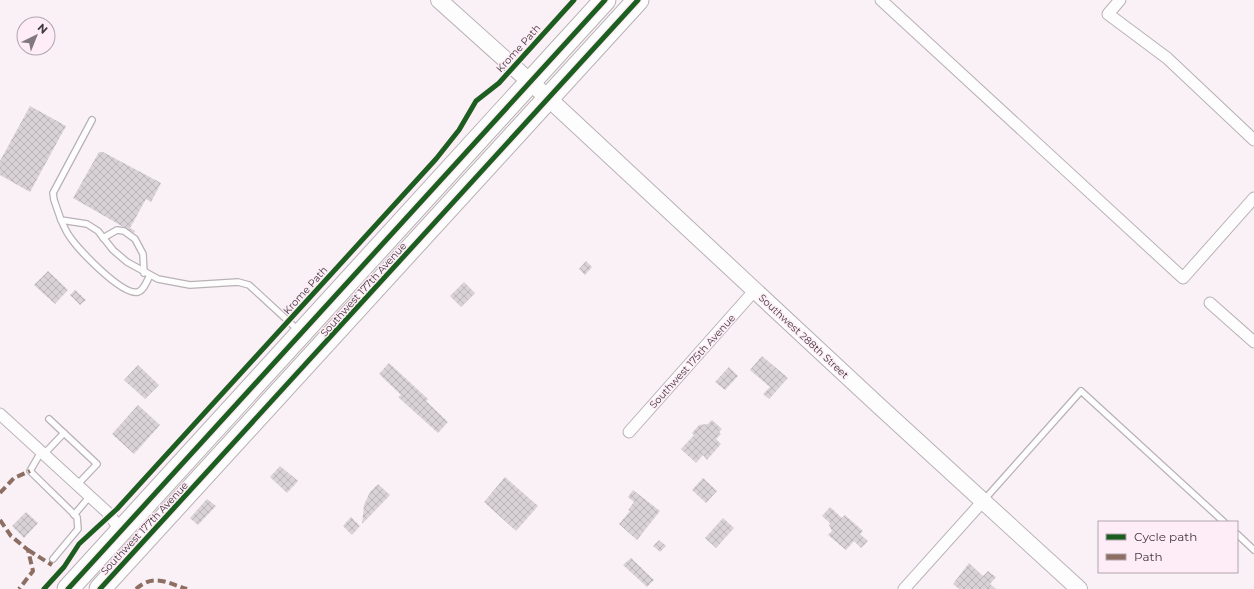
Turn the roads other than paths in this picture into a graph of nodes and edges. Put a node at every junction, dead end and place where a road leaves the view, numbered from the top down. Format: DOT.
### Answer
graph roads {
  1 [pos="439,0"];
  2 [pos="605,0"];
  3 [pos="638,0"];
  4 [pos="881,0"];
  5 [pos="1120,0"];
  6 [pos="529,82"];
  7 [pos="548,98"];
  8 [pos="92,120"];
  9 [pos="1254,140"];
  10 [pos="1254,198"];
  11 [pos="61,220"];
  12 [pos="103,238"];
  13 [pos="147,274"];
  14 [pos="755,290"];
  15 [pos="1210,303"];
  16 [pos="302,332"];
  17 [pos="1254,342"];
  18 [pos="0,414"];
  19 [pos="49,419"];
  20 [pos="630,432"];
  21 [pos="64,433"];
  22 [pos="42,453"];
  23 [pos="77,485"];
  24 [pos="156,492"];
  25 [pos="90,496"];
  26 [pos="983,501"];
  27 [pos="74,515"];
  28 [pos="1223,521"];
  29 [pos="121,530"];
  30 [pos="1238,535"];
  31 [pos="144,542"];
  32 [pos="1254,550"];
  33 [pos="53,558"];
  34 [pos="120,568"];
  35 [pos="68,589"];
  36 [pos="100,589"];
  37 [pos="904,589"];
  38 [pos="1079,589"];
  1 -- 6 [label="street, Southwest 288th Street"];
  2 -- 6 [label="highway, Southwest 177th Avenue"];
  3 -- 7 [label="highway, Southwest 177th Avenue"];
  4 -- 10 [label="street"];
  5 -- 9 [label="street"];
  6 -- 7 [label="street, Southwest 288th Street"];
  6 -- 16 [label="highway, Southwest 177th Avenue"];
  7 -- 14 [label="street, Southwest 288th Street"];
  7 -- 31 [label="highway, Southwest 177th Avenue"];
  8 -- 11 [label="lane"];
  11 -- 12 [label="lane"];
  11 -- 13 [label="lane"];
  12 -- 13 [label="lane"];
  12 -- 13 [label="lane"];
  13 -- 16 [label="lane"];
  14 -- 20 [label="street, Southwest 175th Avenue"];
  14 -- 26 [label="street, Southwest 288th Street"];
  15 -- 17 [label="street"];
  16 -- 24 [label="highway, Southwest 177th Avenue"];
  18 -- 22 [label="street"];
  19 -- 21 [label="lane"];
  21 -- 22 [label="lane"];
  21 -- 23 [label="lane"];
  22 -- 23 [label="street"];
  22 -- 27 [label="lane"];
  23 -- 25 [label="street"];
  24 -- 29 [label="highway, Southwest 177th Avenue"];
  24 -- 31 [label="highway"];
  25 -- 27 [label="lane"];
  25 -- 29 [label="street"];
  26 -- 28 [label="lane"];
  26 -- 37 [label="street"];
  26 -- 38 [label="street, Southwest 288th Street"];
  27 -- 33 [label="lane"];
  29 -- 34 [label="highway"];
  29 -- 35 [label="highway, Southwest 177th Avenue"];
  30 -- 32 [label="lane"];
  31 -- 34 [label="highway, Southwest 177th Avenue"];
  34 -- 36 [label="highway, Southwest 177th Avenue"];
}
